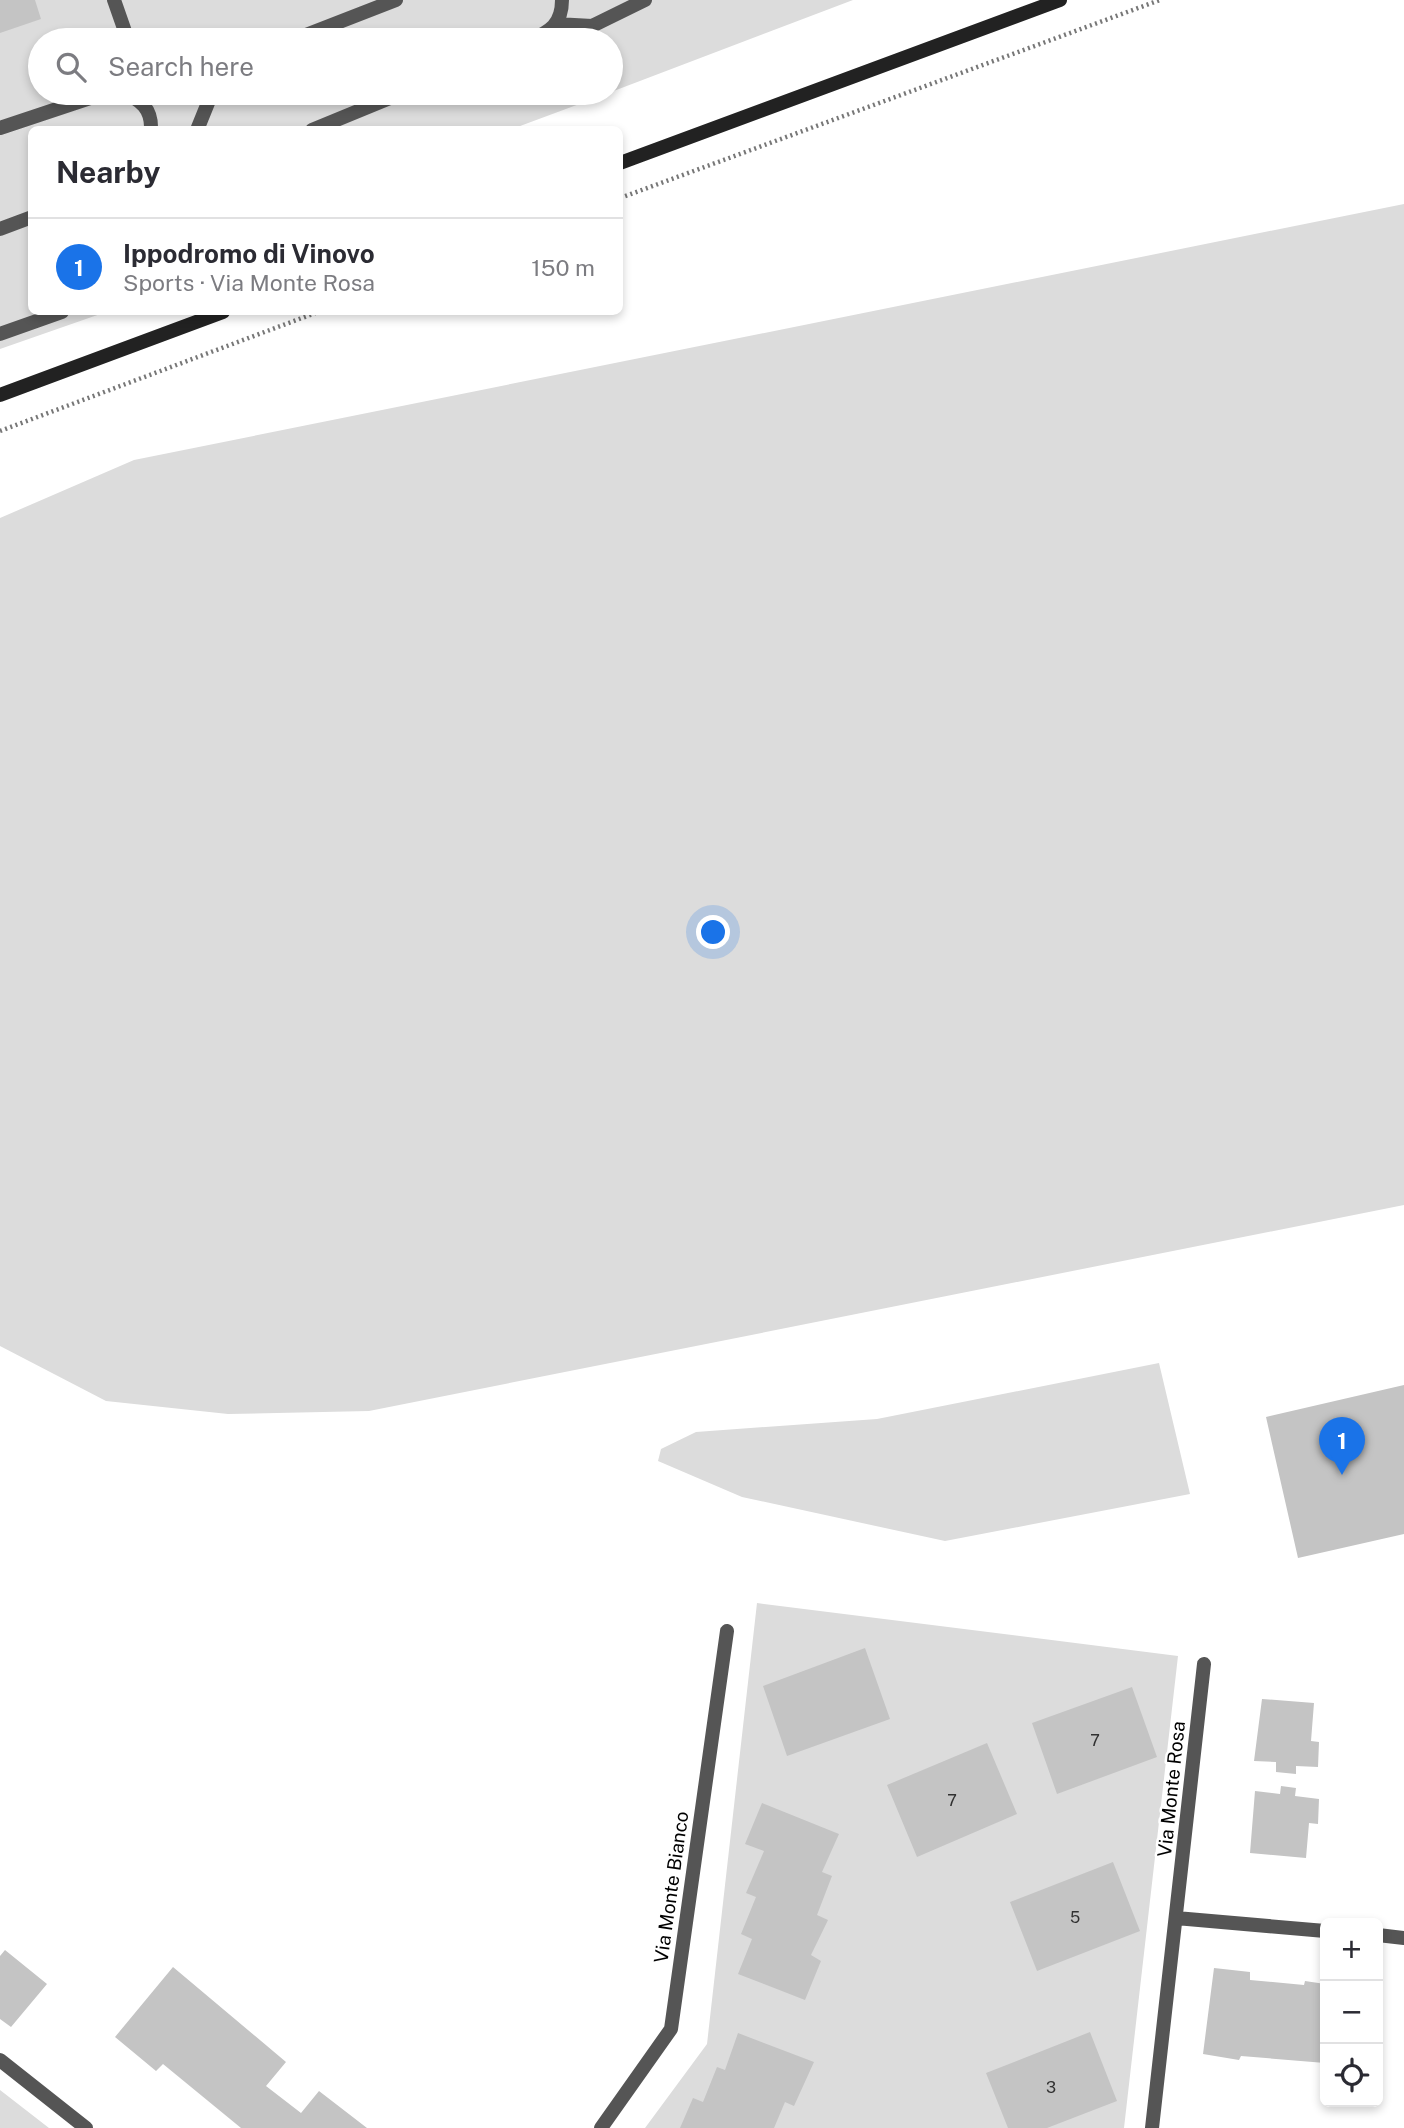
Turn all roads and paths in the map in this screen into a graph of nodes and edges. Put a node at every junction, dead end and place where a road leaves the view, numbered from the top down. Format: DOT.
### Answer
graph roads {
  1 [pos="114,0"];
  2 [pos="396,0"];
  3 [pos="562,0"];
  4 [pos="645,0"];
  5 [pos="1060,0"];
  6 [pos="1160,0"];
  7 [pos="556,24"];
  8 [pos="124,28"];
  9 [pos="324,28"];
  10 [pos="554,28"];
  11 [pos="69,105"];
  12 [pos="144,105"];
  13 [pos="207,105"];
  14 [pos="373,105"];
  15 [pos="151,126"];
  16 [pos="199,126"];
  17 [pos="322,126"];
  18 [pos="0,128"];
  19 [pos="623,162"];
  20 [pos="623,197"];
  21 [pos="28,218"];
  22 [pos="0,229"];
  23 [pos="54,315"];
  24 [pos="215,315"];
  25 [pos="309,315"];
  26 [pos="0,334"];
  27 [pos="0,395"];
  28 [pos="0,430"];
  29 [pos="727,1631"];
  30 [pos="1204,1664"];
  31 [pos="1176,1918"];
  32 [pos="1320,1931"];
  33 [pos="1383,1936"];
  34 [pos="1404,1938"];
  35 [pos="0,2060"];
  36 [pos="86,2128"];
  37 [pos="601,2128"];
  38 [pos="1152,2128"];
  1 -- 8 [label="street"];
  2 -- 9 [label="street"];
  3 -- 7 [label="street"];
  4 -- 7 [label="street"];
  5 -- 19 [label="main road"];
  6 -- 20 [label="path"];
  7 -- 10 [label="street"];
  11 -- 18 [label="street"];
  12 -- 15 [label="street"];
  13 -- 16 [label="street"];
  14 -- 17 [label="street"];
  21 -- 22 [label="street"];
  23 -- 26 [label="street"];
  24 -- 27 [label="main road"];
  25 -- 28 [label="path"];
  29 -- 37 [label="street, Via Monte Bianco"];
  30 -- 31 [label="street, Via Monte Rosa"];
  31 -- 32 [label="street"];
  31 -- 38 [label="street, Via Monte Rosa"];
  33 -- 34 [label="street"];
  35 -- 36 [label="street"];
}
